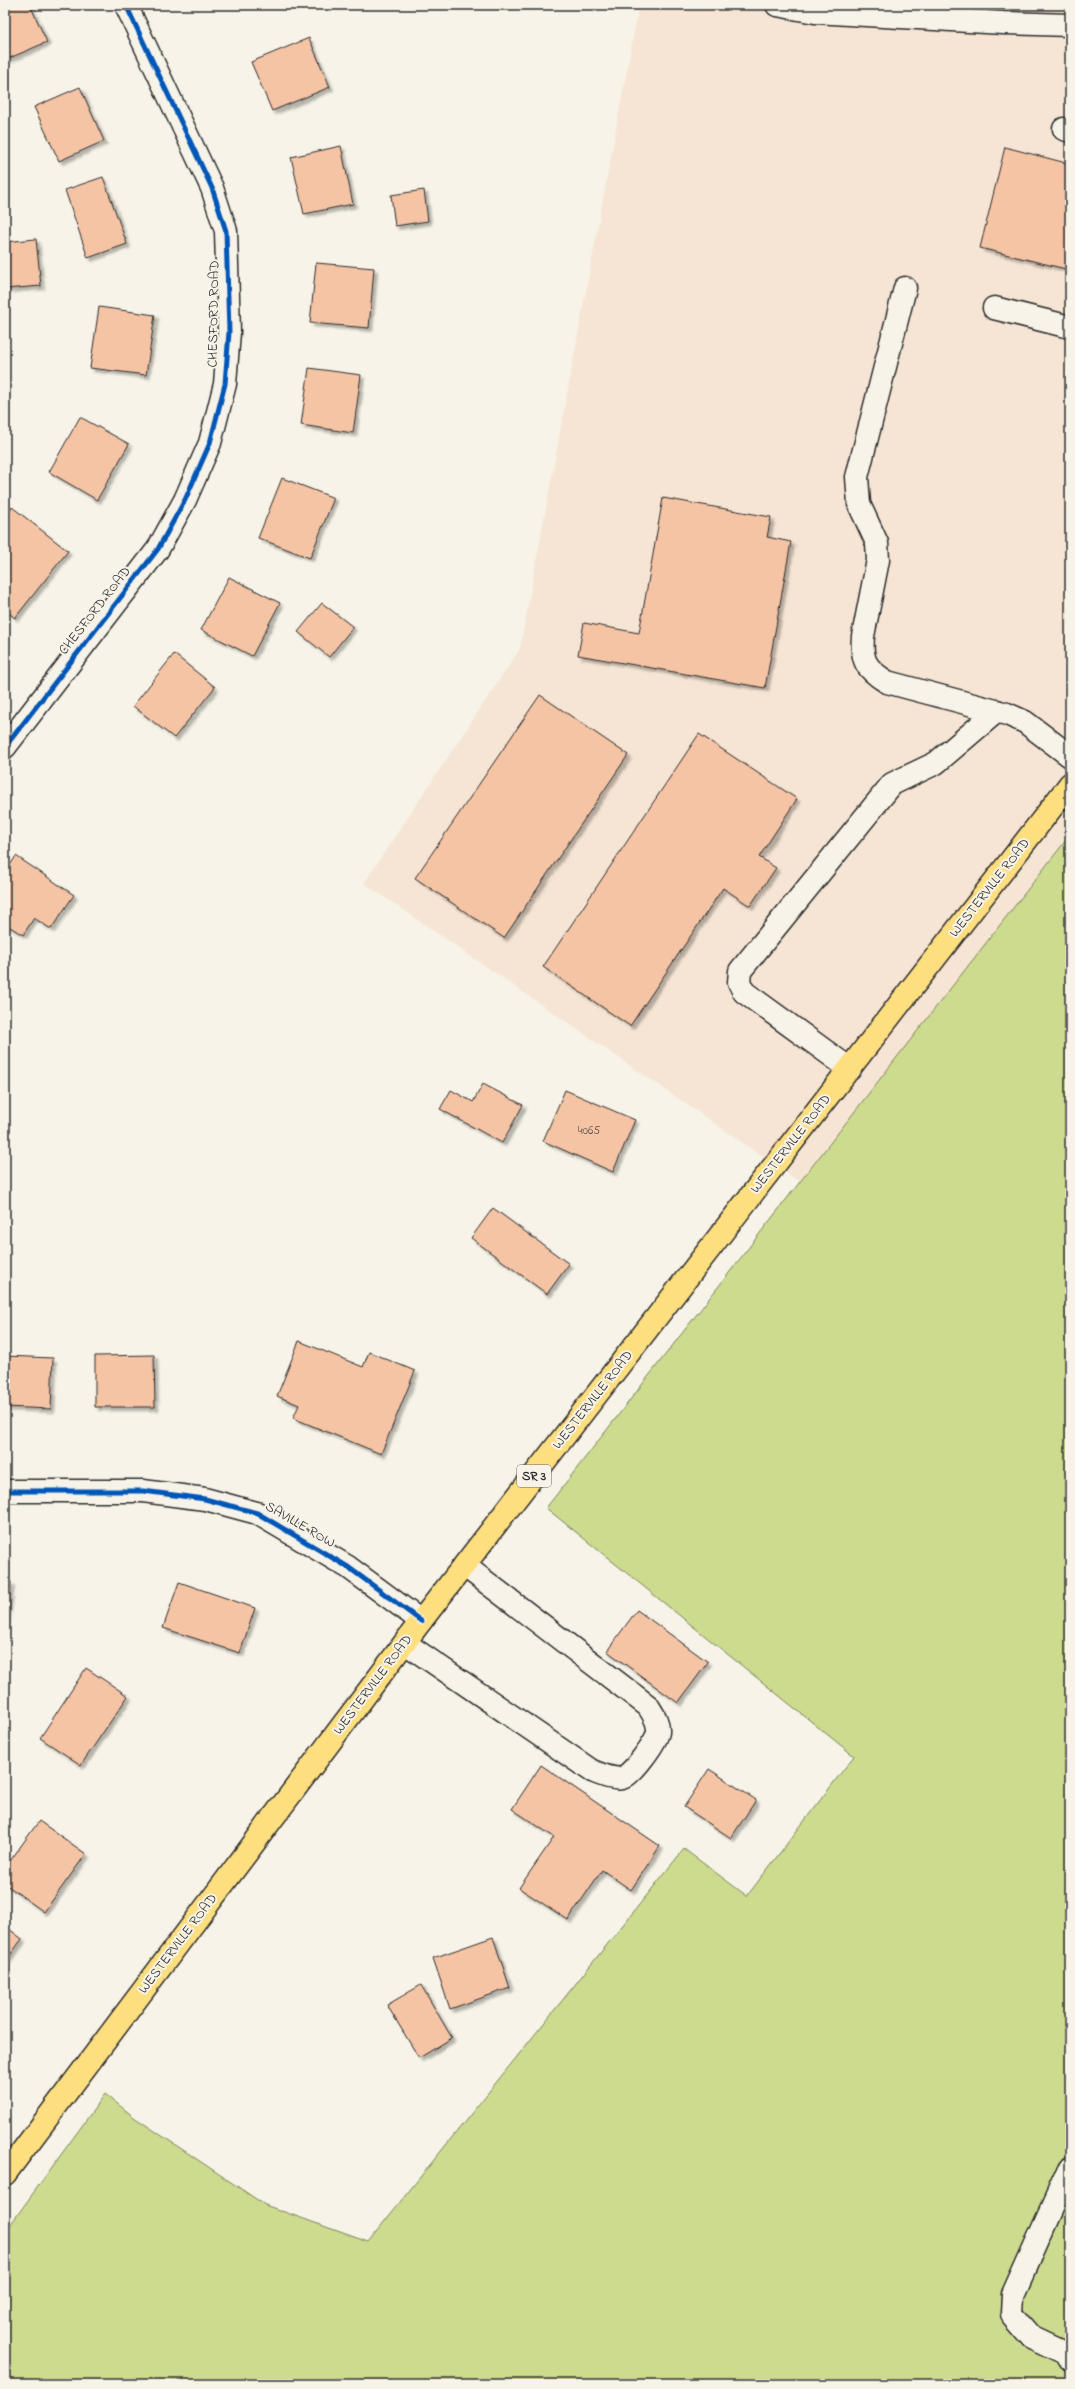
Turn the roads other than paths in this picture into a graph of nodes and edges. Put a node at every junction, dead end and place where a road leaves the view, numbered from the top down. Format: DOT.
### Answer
graph roads {
  1 [pos="126,5"];
  2 [pos="777,5"];
  3 [pos="1070,24"];
  4 [pos="905,288"];
  5 [pos="994,308"];
  6 [pos="1070,327"];
  7 [pos="997,711"];
  8 [pos="5,747"];
  9 [pos="1070,756"];
  10 [pos="1070,784"];
  11 [pos="850,1068"];
  12 [pos="5,1491"];
  13 [pos="465,1566"];
  14 [pos="421,1621"];
  15 [pos="405,1643"];
  16 [pos="1070,2167"];
  17 [pos="5,2174"];
  18 [pos="1070,2360"];
  1 -- 8 [label="street, CHESFORD ROAD"];
  2 -- 3 [label="street"];
  4 -- 7 [label="street"];
  5 -- 6 [label="street"];
  7 -- 9 [label="street"];
  7 -- 11 [label="street"];
  10 -- 11 [label="main road, WESTERVILLE ROAD / SR 3"];
  11 -- 13 [label="main road, WESTERVILLE ROAD / SR 3"];
  12 -- 14 [label="street, SAVILLE ROW"];
  13 -- 14 [label="main road, WESTERVILLE ROAD / SR 3"];
  13 -- 15 [label="street"];
  14 -- 15 [label="main road, WESTERVILLE ROAD / SR 3"];
  15 -- 17 [label="main road, WESTERVILLE ROAD / SR 3"];
  16 -- 18 [label="street"];
}
